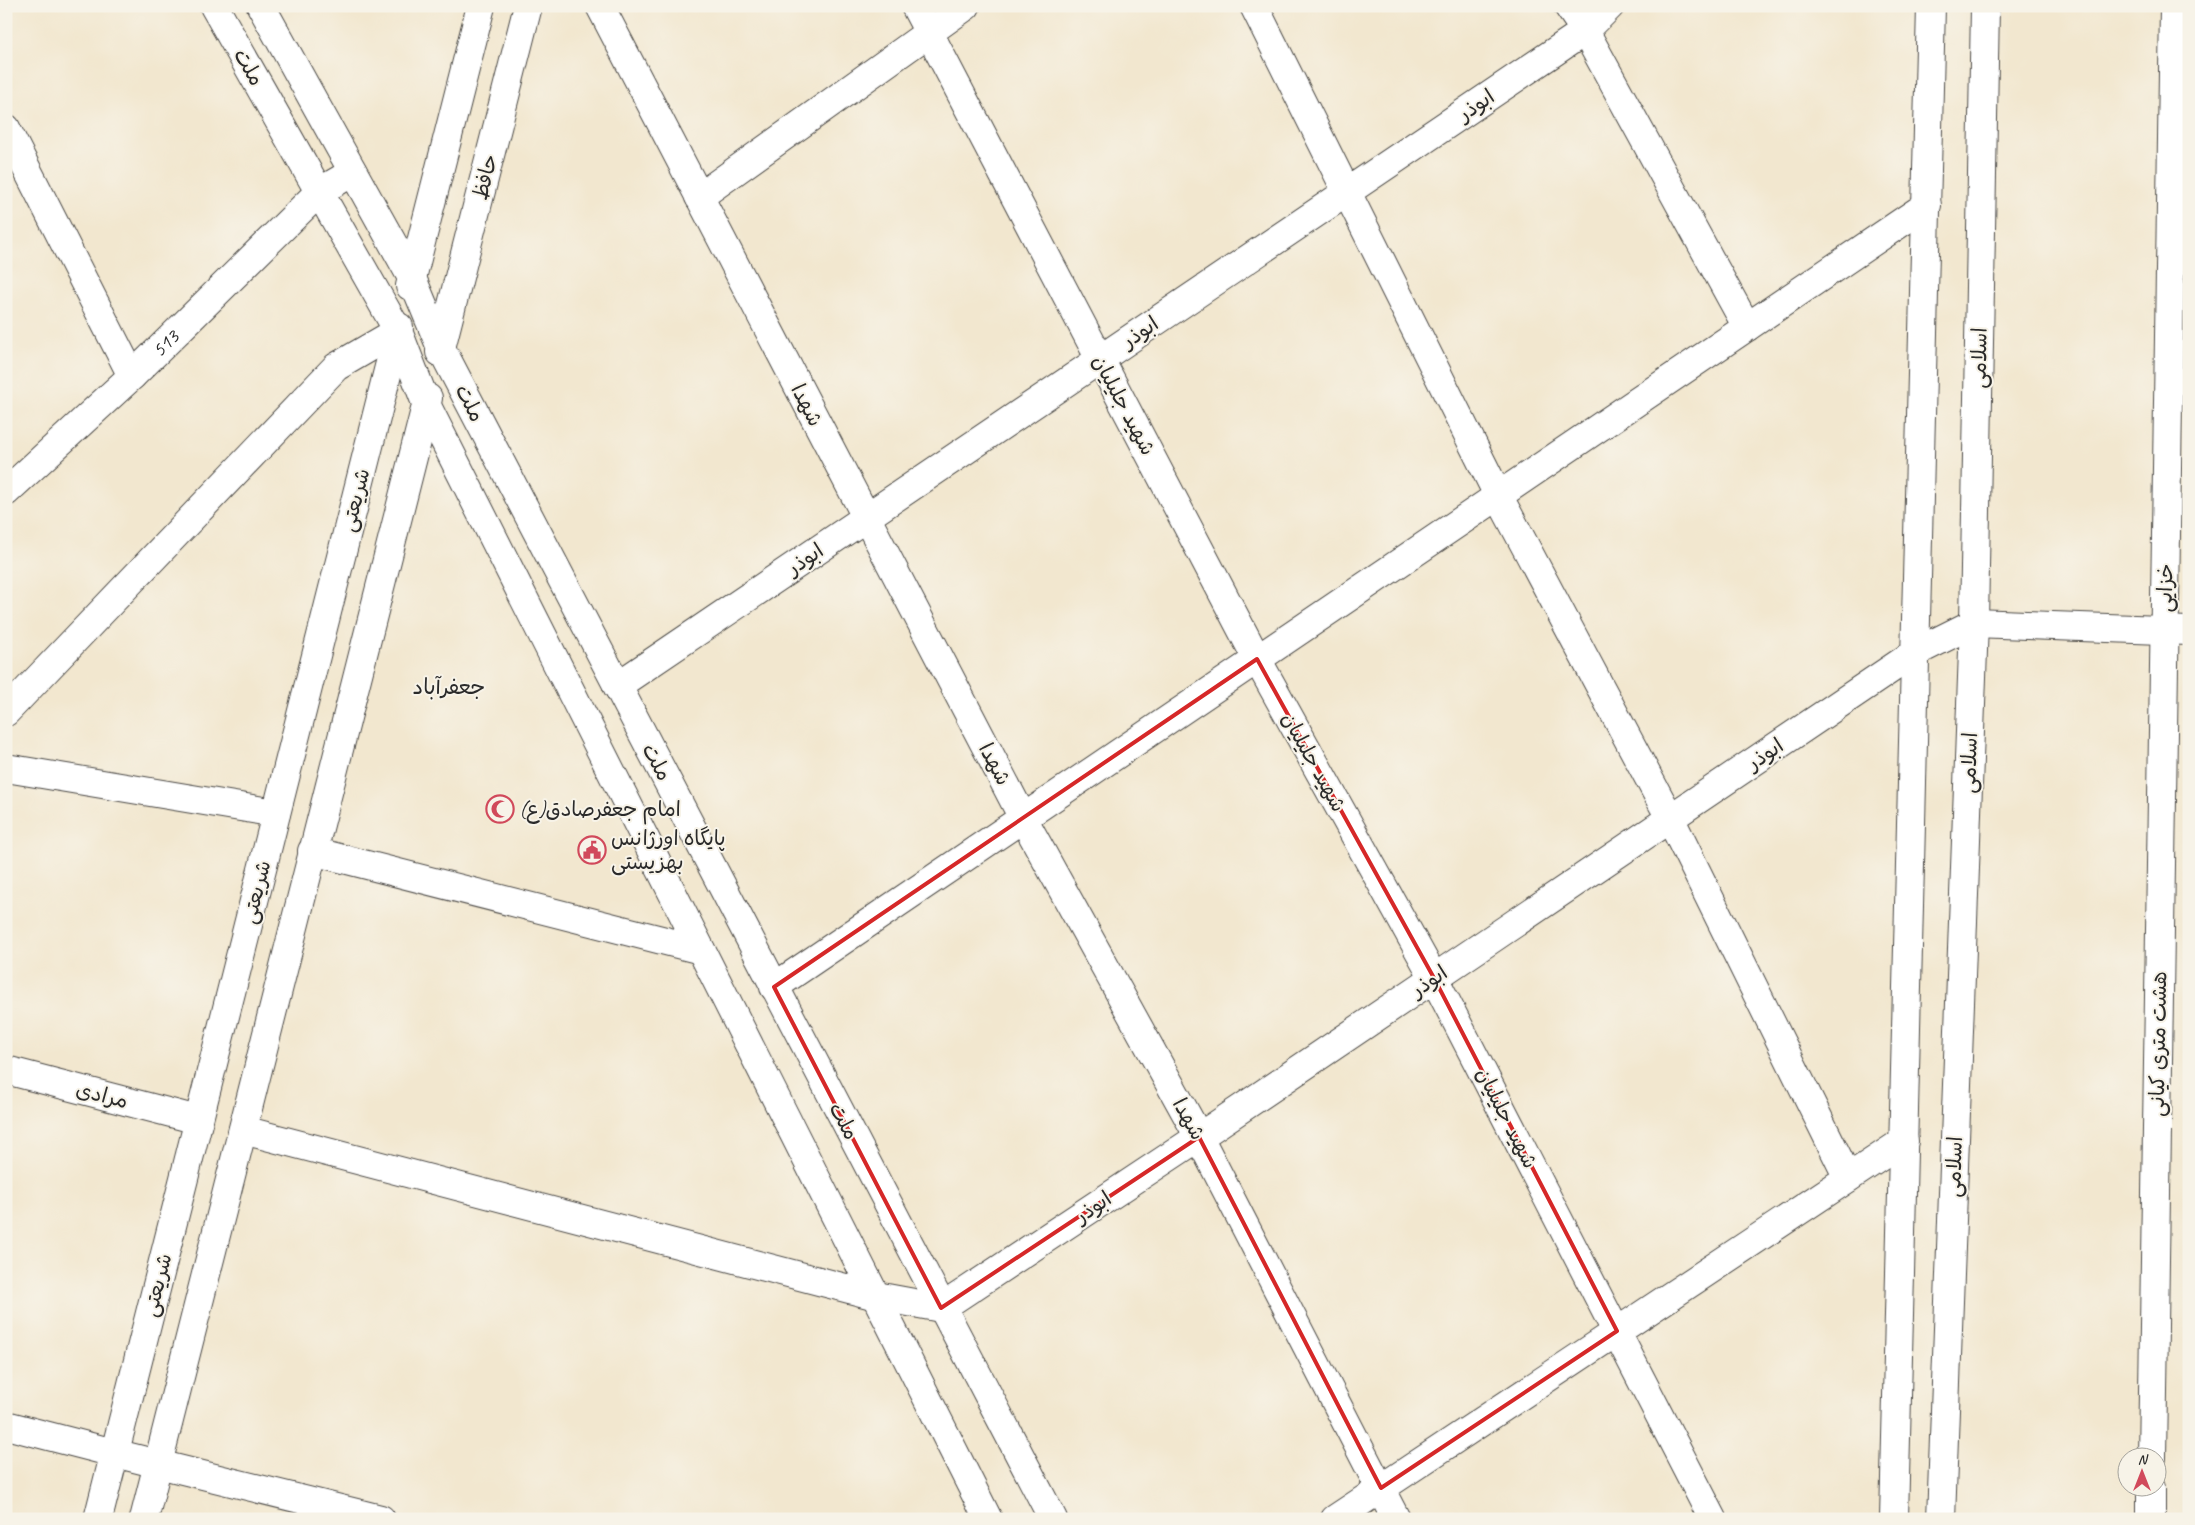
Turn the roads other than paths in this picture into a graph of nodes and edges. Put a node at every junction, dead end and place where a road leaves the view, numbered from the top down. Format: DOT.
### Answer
graph roads {
  1 [pos="214,6"];
  2 [pos="261,6"];
  3 [pos="481,6"];
  4 [pos="528,6"];
  5 [pos="600,6"];
  6 [pos="915,6"];
  7 [pos="966,6"];
  8 [pos="1254,6"];
  9 [pos="1568,6"];
  10 [pos="1610,6"];
  11 [pos="1931,6"];
  12 [pos="1985,6"];
  13 [pos="2174,6"];
  14 [pos="1585,31"];
  15 [pos="929,34"];
  16 [pos="6,128"];
  17 [pos="353,172"];
  18 [pos="319,192"];
  19 [pos="1347,192"];
  20 [pos="699,197"];
  21 [pos="1926,205"];
  22 [pos="412,278"];
  23 [pos="1747,327"];
  24 [pos="398,331"];
  25 [pos="441,348"];
  26 [pos="1100,359"];
  27 [pos="132,376"];
  28 [pos="427,406"];
  29 [pos="6,491"];
  30 [pos="1498,495"];
  31 [pos="866,518"];
  32 [pos="1974,623"];
  33 [pos="2177,631"];
  34 [pos="1916,652"];
  35 [pos="1257,659"];
  36 [pos="617,686"];
  37 [pos="6,712"];
  38 [pos="6,768"];
  39 [pos="276,813"];
  40 [pos="1023,818"];
  41 [pos="1670,818"];
  42 [pos="312,851"];
  43 [pos="701,950"];
  44 [pos="1434,978"];
  45 [pos="774,987"];
  46 [pos="6,1070"];
  47 [pos="198,1120"];
  48 [pos="243,1130"];
  49 [pos="1199,1137"];
  50 [pos="1904,1141"];
  51 [pos="1848,1178"];
  52 [pos="876,1296"];
  53 [pos="941,1308"];
  54 [pos="1617,1331"];
  55 [pos="6,1425"];
  56 [pos="2152,1448"];
  57 [pos="114,1453"];
  58 [pos="158,1464"];
  59 [pos="1381,1488"];
  60 [pos="2151,1498"];
  61 [pos="98,1519"];
  62 [pos="144,1519"];
  63 [pos="381,1519"];
  64 [pos="988,1519"];
  65 [pos="1053,1519"];
  66 [pos="1335,1519"];
  67 [pos="1396,1519"];
  68 [pos="1712,1519"];
  69 [pos="1894,1519"];
  70 [pos="1941,1519"];
  71 [pos="2151,1519"];
  1 -- 18 [label="street, ملت"];
  2 -- 17 [label="street, ملت"];
  3 -- 22 [label="street"];
  4 -- 25 [label="street, حافظ"];
  5 -- 20 [label="street, شهدا"];
  6 -- 15 [label="street, شهید جلیلیان"];
  7 -- 15 [label="street"];
  8 -- 19 [label="street"];
  9 -- 14 [label="street"];
  10 -- 14 [label="street, ابوذر"];
  11 -- 21 [label="street"];
  12 -- 32 [label="street, اسلامی"];
  13 -- 33 [label="street, خزایی"];
  14 -- 19 [label="street, ابوذر"];
  14 -- 23 [label="street"];
  15 -- 20 [label="street"];
  15 -- 26 [label="street, شهید جلیلیان"];
  16 -- 27 [label="street"];
  17 -- 18 [label="street, 513"];
  17 -- 22 [label="street, ملت"];
  18 -- 24 [label="street, ملت"];
  18 -- 27 [label="street, 513"];
  19 -- 26 [label="street, ابوذر"];
  19 -- 30 [label="street"];
  20 -- 31 [label="street, شهدا"];
  21 -- 23 [label="street"];
  21 -- 34 [label="street"];
  22 -- 24 [label="street, شریعتی"];
  22 -- 25 [label="street, ملت"];
  23 -- 30 [label="street"];
  24 -- 28 [label="street, ملت"];
  24 -- 37 [label="street"];
  24 -- 39 [label="street, شریعتی"];
  25 -- 28 [label="street, حافظ"];
  25 -- 36 [label="street, ملت"];
  26 -- 31 [label="street, ابوذر"];
  26 -- 35 [label="street, شهید جلیلیان"];
  27 -- 29 [label="street, 513"];
  28 -- 42 [label="street"];
  28 -- 43 [label="street, ملت"];
  30 -- 35 [label="street"];
  30 -- 41 [label="street"];
  31 -- 36 [label="street, ابوذر"];
  31 -- 40 [label="street, شهدا"];
  32 -- 33 [label="street"];
  32 -- 34 [label="street, ابوذر"];
  32 -- 70 [label="street, اسلامی"];
  33 -- 56 [label="street, هشت متری کیانی"];
  34 -- 41 [label="street, ابوذر"];
  34 -- 50 [label="street"];
  35 -- 40 [label="street"];
  35 -- 44 [label="street, شهید جلیلیان"];
  36 -- 45 [label="street, ملت"];
  38 -- 39 [label="street"];
  39 -- 47 [label="street, شریعتی"];
  40 -- 45 [label="street"];
  40 -- 49 [label="street, شهدا"];
  41 -- 44 [label="street, ابوذر"];
  41 -- 51 [label="street"];
  42 -- 43 [label="street"];
  42 -- 48 [label="street"];
  43 -- 52 [label="street, ملت"];
  44 -- 49 [label="street, ابوذر"];
  44 -- 54 [label="street, شهید جلیلیان"];
  45 -- 53 [label="street, ملت"];
  46 -- 47 [label="street, مرادی"];
  47 -- 57 [label="street, شریعتی"];
  48 -- 52 [label="street"];
  48 -- 58 [label="street"];
  49 -- 53 [label="street, ابوذر"];
  49 -- 59 [label="street, شهدا"];
  50 -- 51 [label="street"];
  50 -- 69 [label="street"];
  51 -- 54 [label="street"];
  52 -- 53 [label="street"];
  52 -- 64 [label="street, ملت"];
  53 -- 65 [label="street, ملت"];
  54 -- 59 [label="street"];
  54 -- 68 [label="street, شهید جلیلیان"];
  55 -- 57 [label="street"];
  57 -- 58 [label="street"];
  57 -- 61 [label="street, شریعتی"];
  58 -- 62 [label="street"];
  58 -- 63 [label="street"];
  59 -- 66 [label="street"];
  59 -- 67 [label="street, شهدا"];
  60 -- 71 [label="street"];
}
